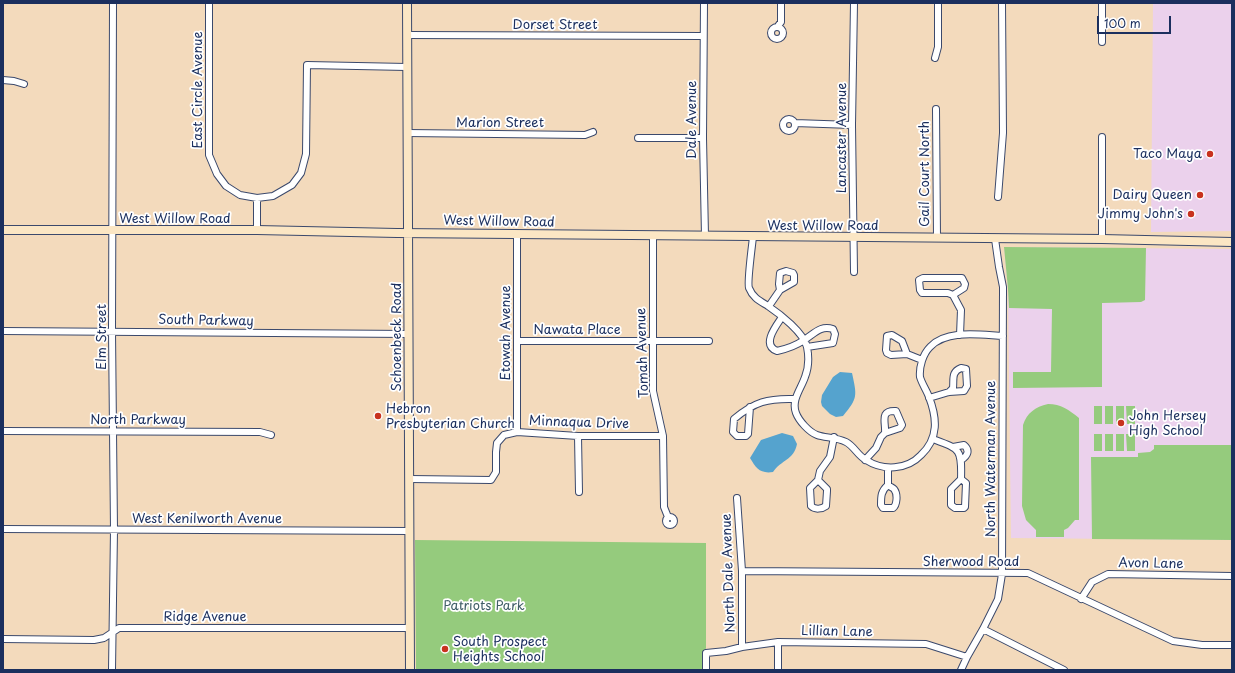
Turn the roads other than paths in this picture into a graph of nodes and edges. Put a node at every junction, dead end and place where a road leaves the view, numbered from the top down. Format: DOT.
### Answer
graph roads {
  1 [pos="113,3"];
  2 [pos="209,3"];
  3 [pos="407,3"];
  4 [pos="704,3"];
  5 [pos="781,3"];
  6 [pos="854,3"];
  7 [pos="938,3"];
  8 [pos="1002,3"];
  9 [pos="1102,3"];
  10 [pos="778,26"];
  11 [pos="407,35"];
  12 [pos="703,36"];
  13 [pos="1102,42"];
  14 [pos="935,58"];
  15 [pos="407,67"];
  16 [pos="3,80"];
  17 [pos="24,84"];
  18 [pos="936,109"];
  19 [pos="795,124"];
  20 [pos="852,124"];
  21 [pos="593,132"];
  22 [pos="407,133"];
  23 [pos="1102,137"];
  24 [pos="638,138"];
  25 [pos="703,138"];
  26 [pos="998,197"];
  27 [pos="257,198"];
  28 [pos="3,230"];
  29 [pos="257,230"];
  30 [pos="113,231"];
  31 [pos="408,233"];
  32 [pos="517,234"];
  33 [pos="653,235"];
  34 [pos="705,236"];
  35 [pos="753,237"];
  36 [pos="854,237"];
  37 [pos="937,238"];
  38 [pos="995,239"];
  39 [pos="1102,239"];
  40 [pos="1232,242"];
  41 [pos="854,272"];
  42 [pos="780,290"];
  43 [pos="953,295"];
  44 [pos="769,306"];
  45 [pos="782,316"];
  46 [pos="3,330"];
  47 [pos="112,331"];
  48 [pos="409,334"];
  49 [pos="960,335"];
  50 [pos="1003,336"];
  51 [pos="804,340"];
  52 [pos="518,341"];
  53 [pos="652,341"];
  54 [pos="709,341"];
  55 [pos="807,348"];
  56 [pos="907,354"];
  57 [pos="922,360"];
  58 [pos="949,392"];
  59 [pos="929,398"];
  60 [pos="795,399"];
  61 [pos="750,407"];
  62 [pos="3,431"];
  63 [pos="113,431"];
  64 [pos="517,432"];
  65 [pos="885,432"];
  66 [pos="271,436"];
  67 [pos="578,436"];
  68 [pos="663,436"];
  69 [pos="834,437"];
  70 [pos="933,439"];
  71 [pos="953,447"];
  72 [pos="865,460"];
  73 [pos="961,460"];
  74 [pos="888,468"];
  75 [pos="410,479"];
  76 [pos="961,479"];
  77 [pos="818,480"];
  78 [pos="888,485"];
  79 [pos="579,492"];
  80 [pos="738,498"];
  81 [pos="668,517"];
  82 [pos="3,529"];
  83 [pos="114,530"];
  84 [pos="410,531"];
  85 [pos="742,571"];
  86 [pos="1002,574"];
  87 [pos="1232,576"];
  88 [pos="1081,599"];
  89 [pos="410,628"];
  90 [pos="983,629"];
  91 [pos="112,633"];
  92 [pos="3,639"];
  93 [pos="778,642"];
  94 [pos="1232,645"];
  95 [pos="742,646"];
  96 [pos="967,656"];
  97 [pos="112,670"];
  98 [pos="410,670"];
  99 [pos="706,670"];
  100 [pos="778,670"];
  101 [pos="961,670"];
  102 [pos="1064,670"];
  1 -- 30 [label="street, Elm Street"];
  2 -- 27 [label="street, East Circle Avenue"];
  3 -- 11 [label="street, Schoenbeck Road"];
  4 -- 12 [label="street, Dale Avenue"];
  5 -- 10 [label="street"];
  6 -- 20 [label="street, Lancaster Avenue"];
  7 -- 14 [label="street"];
  8 -- 26 [label="street"];
  9 -- 13 [label="street"];
  11 -- 12 [label="street, Dorset Street"];
  11 -- 15 [label="street, Schoenbeck Road"];
  12 -- 25 [label="street, Dale Avenue"];
  15 -- 22 [label="street, Schoenbeck Road"];
  15 -- 27 [label="street"];
  16 -- 17 [label="street"];
  18 -- 37 [label="street, Gail Court North"];
  19 -- 20 [label="street"];
  20 -- 36 [label="street, Lancaster Avenue"];
  21 -- 22 [label="street, Marion Street"];
  22 -- 31 [label="street, Schoenbeck Road"];
  23 -- 39 [label="street"];
  24 -- 25 [label="street"];
  25 -- 34 [label="street, Dale Avenue"];
  27 -- 29 [label="street"];
  28 -- 30 [label="street, West Willow Road"];
  29 -- 30 [label="street, West Willow Road"];
  29 -- 31 [label="street, West Willow Road"];
  30 -- 47 [label="street, Elm Street"];
  31 -- 32 [label="street, West Willow Road"];
  31 -- 48 [label="street, Schoenbeck Road"];
  32 -- 33 [label="street, West Willow Road"];
  32 -- 52 [label="street, Etowah Avenue"];
  33 -- 34 [label="street, West Willow Road"];
  33 -- 53 [label="street, Tomah Avenue"];
  34 -- 35 [label="street, West Willow Road"];
  35 -- 36 [label="street, West Willow Road"];
  35 -- 44 [label="street"];
  36 -- 37 [label="street, West Willow Road"];
  36 -- 41 [label="street, Lancaster Avenue"];
  37 -- 38 [label="street, West Willow Road"];
  38 -- 39 [label="street, West Willow Road"];
  38 -- 50 [label="street, North Waterman Avenue"];
  39 -- 40 [label="street, West Willow Road"];
  42 -- 44 [label="street"];
  43 -- 43 [label="street"];
  43 -- 49 [label="street"];
  44 -- 45 [label="street"];
  45 -- 51 [label="street"];
  45 -- 51 [label="street"];
  46 -- 47 [label="street, South Parkway"];
  47 -- 48 [label="street, South Parkway"];
  47 -- 63 [label="street, Elm Street"];
  48 -- 75 [label="street, Schoenbeck Road"];
  49 -- 50 [label="street"];
  49 -- 57 [label="street"];
  50 -- 86 [label="street, North Waterman Avenue"];
  51 -- 55 [label="street"];
  51 -- 55 [label="street"];
  52 -- 53 [label="street, Nawata Place"];
  52 -- 64 [label="street, Etowah Avenue"];
  53 -- 54 [label="street, Nawata Place"];
  53 -- 68 [label="street, Tomah Avenue"];
  55 -- 60 [label="street"];
  56 -- 57 [label="street"];
  57 -- 59 [label="street"];
  58 -- 59 [label="street"];
  59 -- 70 [label="street"];
  60 -- 61 [label="street"];
  60 -- 69 [label="street"];
  61 -- 61 [label="street"];
  62 -- 63 [label="street, North Parkway"];
  63 -- 66 [label="street, North Parkway"];
  63 -- 83 [label="street, Elm Street"];
  64 -- 67 [label="street, Minnaqua Drive"];
  64 -- 75 [label="street, Minnaqua Drive"];
  65 -- 72 [label="street"];
  67 -- 68 [label="street, Minnaqua Drive"];
  67 -- 79 [label="street"];
  68 -- 81 [label="street, Tomah Avenue"];
  69 -- 72 [label="street"];
  69 -- 77 [label="street"];
  70 -- 71 [label="street"];
  70 -- 74 [label="street"];
  71 -- 73 [label="street"];
  71 -- 73 [label="street"];
  72 -- 74 [label="street"];
  73 -- 76 [label="street"];
  74 -- 78 [label="street"];
  75 -- 84 [label="street, Schoenbeck Road"];
  76 -- 76 [label="street"];
  80 -- 85 [label="street, North Dale Avenue"];
  82 -- 83 [label="street, West Kenilworth Avenue"];
  83 -- 84 [label="street, West Kenilworth Avenue"];
  83 -- 91 [label="street, Elm Street"];
  84 -- 89 [label="street, Schoenbeck Road"];
  85 -- 86 [label="street, Sherwood Road"];
  85 -- 95 [label="street, North Dale Avenue"];
  86 -- 88 [label="street, Sherwood Road"];
  86 -- 90 [label="street, North Waterman Avenue"];
  87 -- 88 [label="street, Avon Lane"];
  88 -- 94 [label="street, Sherwood Road"];
  89 -- 91 [label="street, Ridge Avenue"];
  89 -- 98 [label="street, Schoenbeck Road"];
  90 -- 96 [label="street, North Waterman Avenue"];
  90 -- 102 [label="street"];
  91 -- 92 [label="street, Ridge Avenue"];
  91 -- 97 [label="street, Elm Street"];
  93 -- 95 [label="street, Lillian Lane"];
  93 -- 96 [label="street, Lillian Lane"];
  93 -- 100 [label="street"];
  95 -- 99 [label="street, Lillian Lane"];
  96 -- 101 [label="street, North Waterman Avenue"];
}
